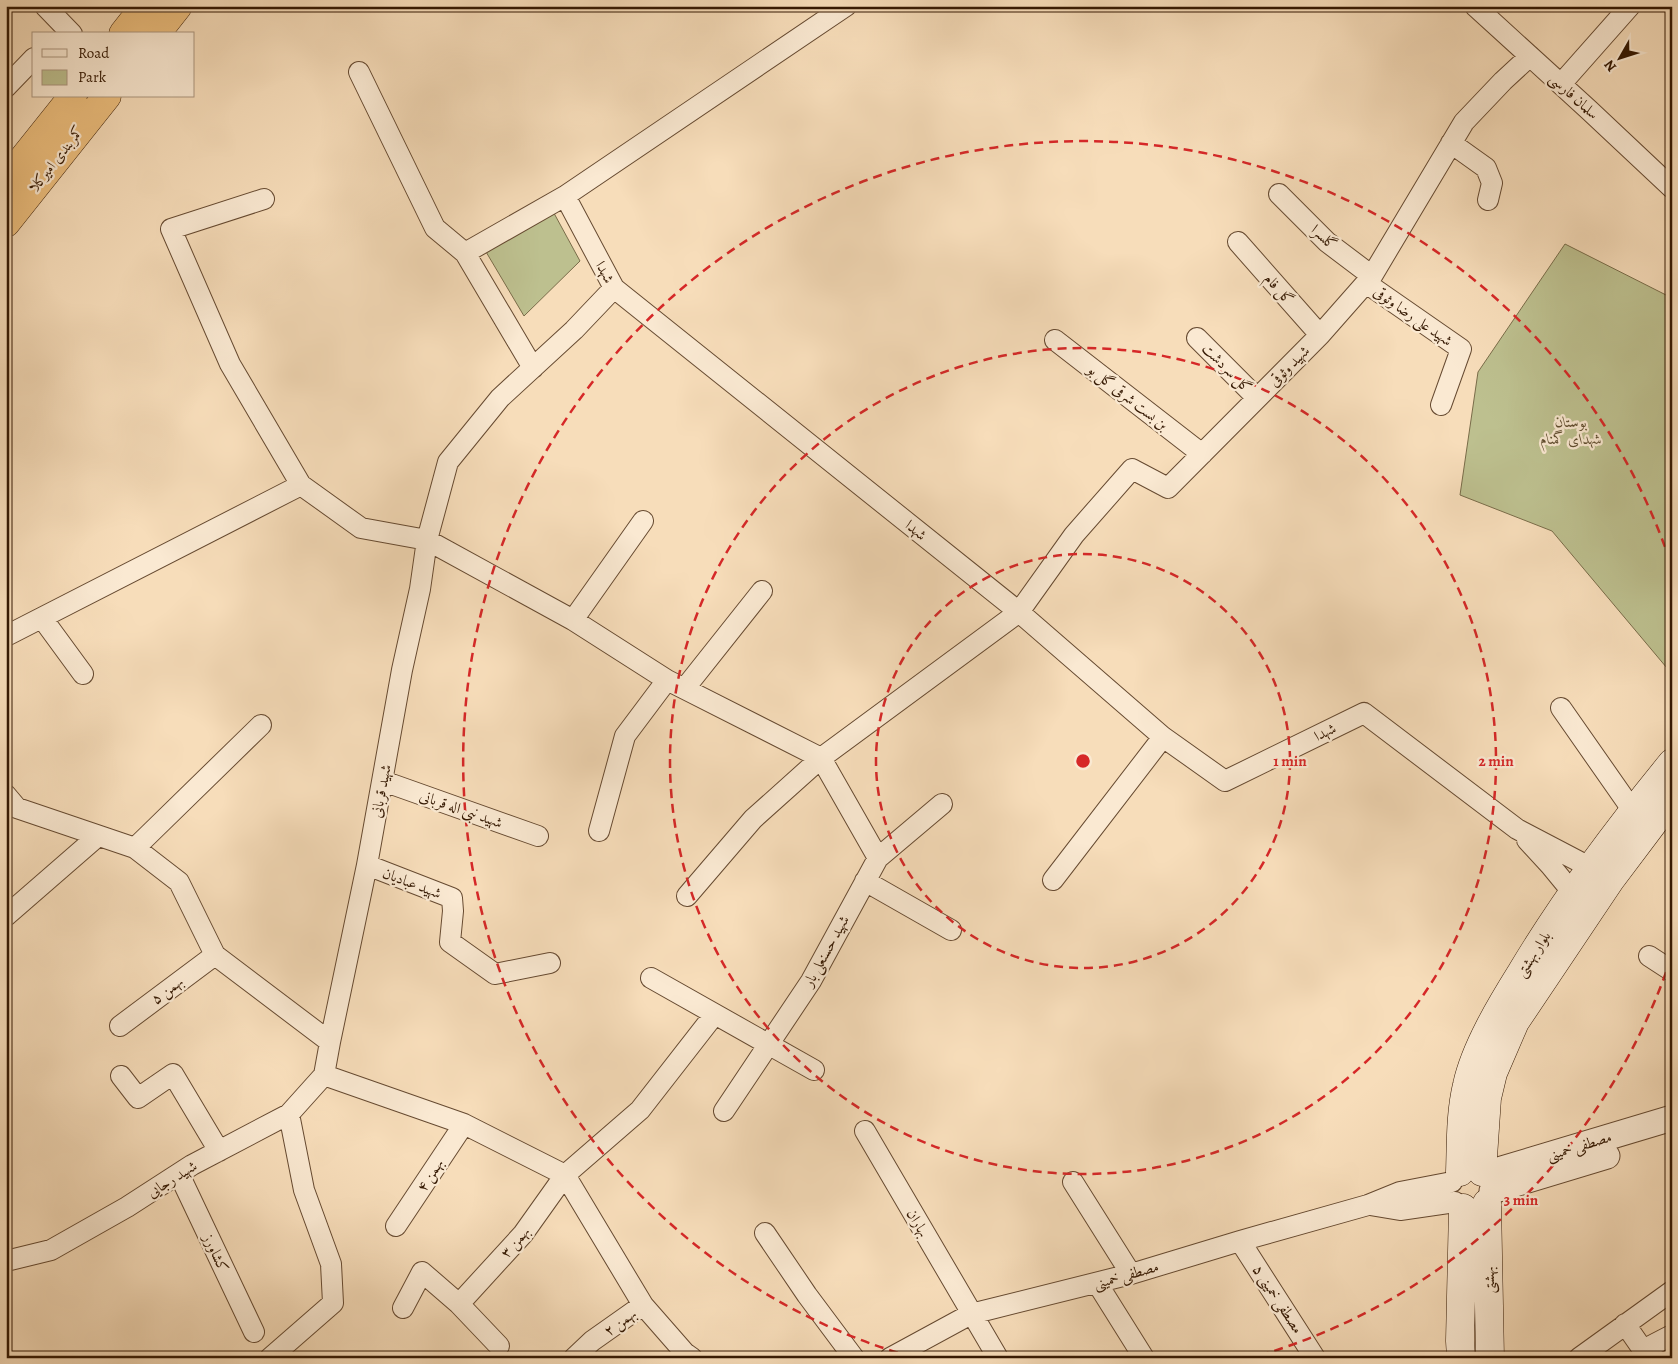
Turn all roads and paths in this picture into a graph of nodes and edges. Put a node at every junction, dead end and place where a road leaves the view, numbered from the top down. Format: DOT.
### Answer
graph roads {
  1 [pos="45,6"];
  2 [pos="145,6"];
  3 [pos="178,6"];
  4 [pos="846,6"];
  5 [pos="1476,6"];
  6 [pos="1630,6"];
  7 [pos="70,32"];
  8 [pos="122,32"];
  9 [pos="158,32"];
  10 [pos="1530,56"];
  11 [pos="32,60"];
  12 [pos="359,72"];
  13 [pos="1561,84"];
  14 [pos="6,87"];
  15 [pos="71,98"];
  16 [pos="105,98"];
  17 [pos="1452,143"];
  18 [pos="6,180"];
  19 [pos="1672,188"];
  20 [pos="1278,194"];
  21 [pos="565,196"];
  22 [pos="264,199"];
  23 [pos="1488,200"];
  24 [pos="6,222"];
  25 [pos="1238,242"];
  26 [pos="465,253"];
  27 [pos="1369,280"];
  28 [pos="614,288"];
  29 [pos="1320,335"];
  30 [pos="1197,338"];
  31 [pos="1055,340"];
  32 [pos="533,368"];
  33 [pos="1257,398"];
  34 [pos="1441,405"];
  35 [pos="1202,454"];
  36 [pos="301,485"];
  37 [pos="643,521"];
  38 [pos="427,540"];
  39 [pos="762,591"];
  40 [pos="1019,612"];
  41 [pos="42,618"];
  42 [pos="573,620"];
  43 [pos="6,636"];
  44 [pos="83,674"];
  45 [pos="667,680"];
  46 [pos="685,688"];
  47 [pos="1561,708"];
  48 [pos="261,725"];
  49 [pos="1163,737"];
  50 [pos="821,758"];
  51 [pos="1672,764"];
  52 [pos="383,782"];
  53 [pos="1672,798"];
  54 [pos="942,804"];
  55 [pos="10,806"];
  56 [pos="1633,811"];
  57 [pos="1517,829"];
  58 [pos="599,831"];
  59 [pos="98,836"];
  60 [pos="538,836"];
  61 [pos="135,848"];
  62 [pos="878,858"];
  63 [pos="367,865"];
  64 [pos="1601,873"];
  65 [pos="1054,880"];
  66 [pos="865,881"];
  67 [pos="687,896"];
  68 [pos="1582,900"];
  69 [pos="6,916"];
  70 [pos="951,930"];
  71 [pos="215,955"];
  72 [pos="1649,956"];
  73 [pos="550,963"];
  74 [pos="1672,971"];
  75 [pos="651,978"];
  76 [pos="714,1014"];
  77 [pos="120,1026"];
  78 [pos="330,1042"];
  79 [pos="768,1044"];
  80 [pos="814,1070"];
  81 [pos="324,1075"];
  82 [pos="121,1076"];
  83 [pos="724,1111"];
  84 [pos="289,1114"];
  85 [pos="1672,1118"];
  86 [pos="464,1124"];
  87 [pos="865,1131"];
  88 [pos="1672,1135"];
  89 [pos="220,1151"];
  90 [pos="179,1174"];
  91 [pos="565,1175"];
  92 [pos="1073,1182"];
  93 [pos="1472,1188"];
  94 [pos="396,1226"];
  95 [pos="765,1233"];
  96 [pos="1240,1240"];
  97 [pos="6,1260"];
  98 [pos="1131,1274"];
  99 [pos="1097,1283"];
  100 [pos="1672,1291"];
  101 [pos="459,1304"];
  102 [pos="643,1305"];
  103 [pos="404,1308"];
  104 [pos="971,1314"];
  105 [pos="1625,1324"];
  106 [pos="254,1332"];
  107 [pos="1672,1335"];
  108 [pos="499,1346"];
  109 [pos="686,1356"];
  110 [pos="270,1358"];
  111 [pos="574,1358"];
  112 [pos="854,1358"];
  113 [pos="890,1358"];
  114 [pos="998,1358"];
  115 [pos="1144,1358"];
  116 [pos="1315,1358"];
  117 [pos="1461,1358"];
  118 [pos="1490,1358"];
  119 [pos="1579,1358"];
  1 -- 7 [label="street"];
  2 -- 8 [label="highway"];
  3 -- 9 [label="highway"];
  4 -- 21 [label="street"];
  5 -- 10 [label="street, سلمان فارسی"];
  6 -- 13 [label="street"];
  10 -- 13 [label="street, سلمان فارسی"];
  10 -- 17 [label="street, شهید وثوقی"];
  11 -- 14 [label="street"];
  12 -- 26 [label="street"];
  13 -- 19 [label="street, سلمان فارسی"];
  15 -- 18 [label="highway, کمربندی امیرکلا"];
  16 -- 24 [label="highway, کمربندی امیرکلا"];
  17 -- 23 [label="street"];
  17 -- 27 [label="street, شهید وثوقی"];
  20 -- 27 [label="street, گلسرا"];
  21 -- 26 [label="street"];
  21 -- 28 [label="street, شهدا"];
  22 -- 36 [label="street"];
  25 -- 29 [label="street, گل فام"];
  26 -- 32 [label="street"];
  27 -- 29 [label="street, شهید وثوقی"];
  27 -- 34 [label="street, شهید علی رضا وثوقی"];
  28 -- 32 [label="street, شهید قربانی"];
  28 -- 40 [label="street, شهدا"];
  29 -- 33 [label="street, شهید وثوقی"];
  30 -- 33 [label="street, گل سردشت"];
  31 -- 35 [label="street, بن بست شرقی گل بو"];
  32 -- 38 [label="street, شهید قربانی"];
  33 -- 35 [label="street, شهید وثوقی"];
  35 -- 40 [label="street, شهید وثوقی"];
  36 -- 38 [label="street"];
  36 -- 41 [label="street"];
  37 -- 42 [label="street"];
  38 -- 42 [label="street"];
  38 -- 52 [label="street, شهید قربانی"];
  39 -- 46 [label="street"];
  40 -- 49 [label="street, شهدا"];
  40 -- 50 [label="street"];
  41 -- 43 [label="street"];
  41 -- 44 [label="street"];
  42 -- 45 [label="street"];
  45 -- 46 [label="street"];
  45 -- 58 [label="street"];
  46 -- 50 [label="street"];
  47 -- 56 [label="street"];
  48 -- 61 [label="street"];
  49 -- 57 [label="street, شهدا"];
  49 -- 65 [label="street"];
  50 -- 62 [label="street"];
  50 -- 67 [label="street"];
  51 -- 56 [label="main road, بلوار بهشتی"];
  52 -- 60 [label="street, شهید نبی اله قربانی"];
  52 -- 63 [label="street, شهید قربانی"];
  53 -- 64 [label="main road, بلوار بهشتی"];
  54 -- 62 [label="street, شهید حسنعلی بار"];
  55 -- 59 [label="street"];
  56 -- 64 [label="main road, بلوار بهشتی"];
  57 -- 64 [label="street, شهدا"];
  57 -- 68 [label="street"];
  59 -- 61 [label="street"];
  59 -- 69 [label="street"];
  61 -- 71 [label="street"];
  62 -- 66 [label="street, شهید حسنعلی بار"];
  63 -- 73 [label="street, شهید عبادیان"];
  63 -- 78 [label="street, شهید قربانی"];
  64 -- 68 [label="main road, بلوار بهشتی"];
  66 -- 70 [label="street"];
  66 -- 79 [label="street, شهید حسنعلی بار"];
  68 -- 93 [label="main road, بلوار بهشتی"];
  71 -- 77 [label="street, بهمن ۵"];
  71 -- 78 [label="street"];
  72 -- 74 [label="street"];
  75 -- 76 [label="street"];
  76 -- 79 [label="street"];
  76 -- 91 [label="street, بهمن ۳"];
  78 -- 81 [label="street, شهید قربانی"];
  79 -- 80 [label="street"];
  79 -- 83 [label="street, شهید حسنعلی بار"];
  81 -- 84 [label="street, شهید رجایی"];
  81 -- 86 [label="street"];
  82 -- 89 [label="street"];
  84 -- 89 [label="street, شهید رجایی"];
  84 -- 110 [label="street"];
  85 -- 93 [label="street, مصطفی خمینی"];
  86 -- 91 [label="street"];
  86 -- 94 [label="street, بهمن ۴"];
  87 -- 104 [label="street, بهاران"];
  88 -- 93 [label="street, مصطفی خمینی"];
  89 -- 90 [label="street, شهید رجایی"];
  90 -- 97 [label="street, شهید رجایی"];
  90 -- 106 [label="street, کشاورز"];
  91 -- 101 [label="street, بهمن ۳"];
  91 -- 102 [label="street"];
  92 -- 98 [label="street"];
  93 -- 96 [label="street, مصطفی خمینی"];
  93 -- 117 [label="main road, بهشتی"];
  93 -- 118 [label="main road, بهشتی"];
  95 -- 112 [label="street"];
  96 -- 98 [label="street, مصطفی خمینی"];
  96 -- 116 [label="street, مصطفی خمینی ۵"];
  98 -- 99 [label="street, مصطفی خمینی"];
  99 -- 104 [label="street, مصطفی خمینی"];
  99 -- 115 [label="street"];
  100 -- 105 [label="street"];
  101 -- 103 [label="street"];
  101 -- 108 [label="street"];
  102 -- 109 [label="street"];
  102 -- 111 [label="street, بهمن ۲"];
  104 -- 113 [label="street, مصطفی خمینی"];
  104 -- 114 [label="street, بهاران"];
  105 -- 107 [label="street"];
  105 -- 119 [label="street"];
}
